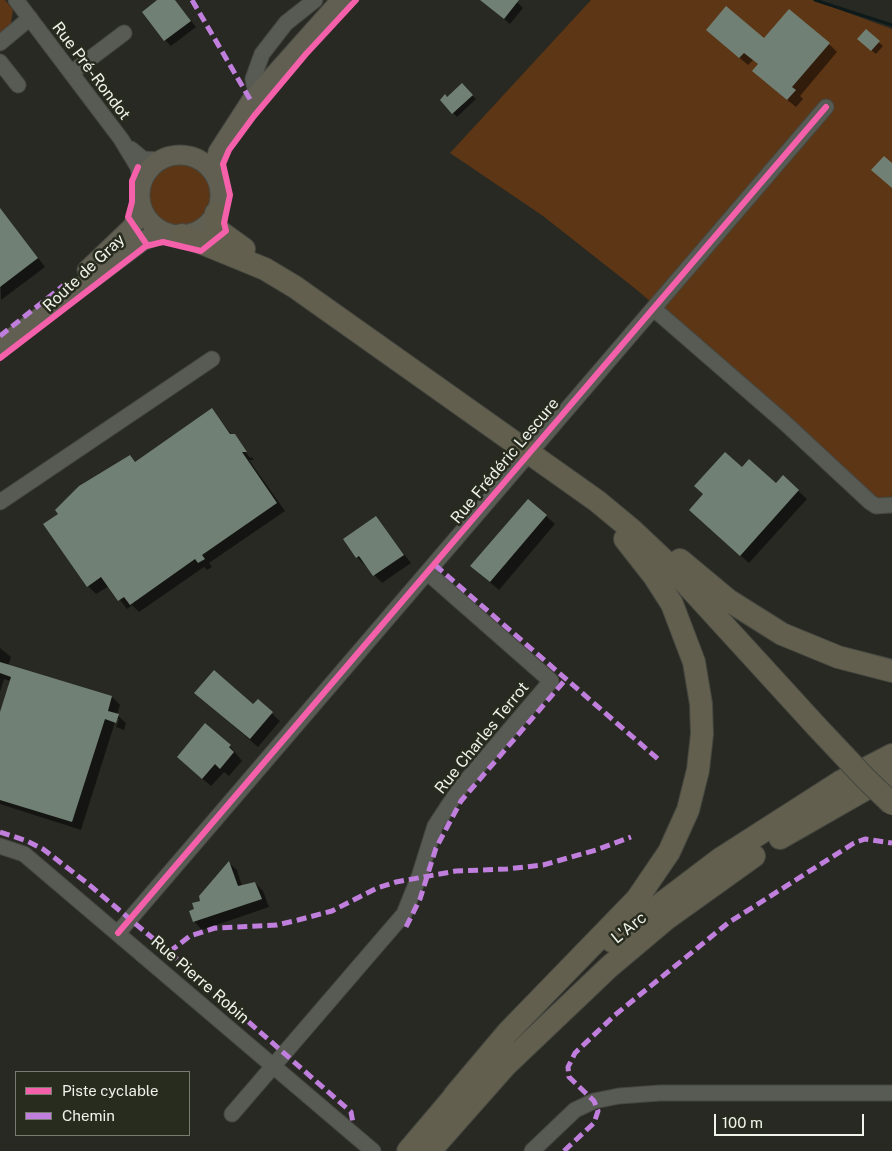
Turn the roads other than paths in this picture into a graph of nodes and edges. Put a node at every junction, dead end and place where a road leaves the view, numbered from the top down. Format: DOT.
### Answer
graph roads {
  1 [pos="16,0"];
  2 [pos="315,0"];
  3 [pos="341,0"];
  4 [pos="30,18"];
  5 [pos="124,33"];
  6 [pos="0,44"];
  7 [pos="0,62"];
  8 [pos="71,73"];
  9 [pos="18,85"];
  10 [pos="254,97"];
  11 [pos="826,108"];
  12 [pos="121,139"];
  13 [pos="185,155"];
  14 [pos="161,160"];
  15 [pos="214,172"];
  16 [pos="140,191"];
  17 [pos="216,213"];
  18 [pos="176,235"];
  19 [pos="654,309"];
  20 [pos="6,343"];
  21 [pos="212,359"];
  22 [pos="535,448"];
  23 [pos="576,478"];
  24 [pos="0,502"];
  25 [pos="892,505"];
  26 [pos="654,539"];
  27 [pos="428,573"];
  28 [pos="892,671"];
  29 [pos="821,725"];
  30 [pos="892,756"];
  31 [pos="892,774"];
  32 [pos="892,792"];
  33 [pos="892,804"];
  34 [pos="0,846"];
  35 [pos="118,933"];
  36 [pos="273,1066"];
  37 [pos="892,1093"];
  38 [pos="454,1096"];
  39 [pos="232,1114"];
  40 [pos="372,1151"];
  41 [pos="408,1151"];
  42 [pos="430,1151"];
  43 [pos="532,1151"];
  1 -- 4 [label="street, Rue Pré-Rondot"];
  2 -- 10 [label="street"];
  3 -- 10 [label="main road"];
  4 -- 6 [label="street"];
  4 -- 8 [label="street, Rue Pré-Rondot"];
  5 -- 8 [label="street"];
  7 -- 9 [label="street"];
  8 -- 12 [label="street, Rue Pré-Rondot"];
  10 -- 13 [label="main road"];
  10 -- 15 [label="main road"];
  11 -- 19 [label="street, Rue Frédéric Lescure"];
  12 -- 14 [label="street, Rue Pré-Rondot"];
  12 -- 16 [label="street, Rue Pré-Rondot"];
  13 -- 14 [label="main road"];
  13 -- 15 [label="main road"];
  14 -- 16 [label="main road"];
  15 -- 17 [label="main road"];
  16 -- 18 [label="main road"];
  16 -- 20 [label="main road, Route de Gray"];
  17 -- 18 [label="main road"];
  17 -- 22 [label="highway"];
  18 -- 20 [label="main road, Route de Gray"];
  18 -- 22 [label="highway"];
  19 -- 22 [label="street, Rue Frédéric Lescure"];
  19 -- 25 [label="street"];
  21 -- 24 [label="street"];
  22 -- 23 [label="highway"];
  22 -- 27 [label="street, Rue Frédéric Lescure"];
  23 -- 26 [label="highway"];
  23 -- 29 [label="highway"];
  23 -- 38 [label="highway"];
  26 -- 28 [label="highway"];
  26 -- 29 [label="highway"];
  27 -- 35 [label="street, Rue Frédéric Lescure"];
  27 -- 36 [label="street, Rue Charles Terrot"];
  29 -- 32 [label="highway"];
  29 -- 33 [label="highway, bridge"];
  30 -- 38 [label="highway, L'Arc"];
  31 -- 42 [label="highway, L'Arc"];
  34 -- 35 [label="street, Rue Pierre Robin"];
  35 -- 36 [label="street, Rue Pierre Robin"];
  36 -- 39 [label="street"];
  36 -- 40 [label="street, Rue Pierre Robin"];
  37 -- 43 [label="street"];
  38 -- 41 [label="highway, L'Arc"];
}
